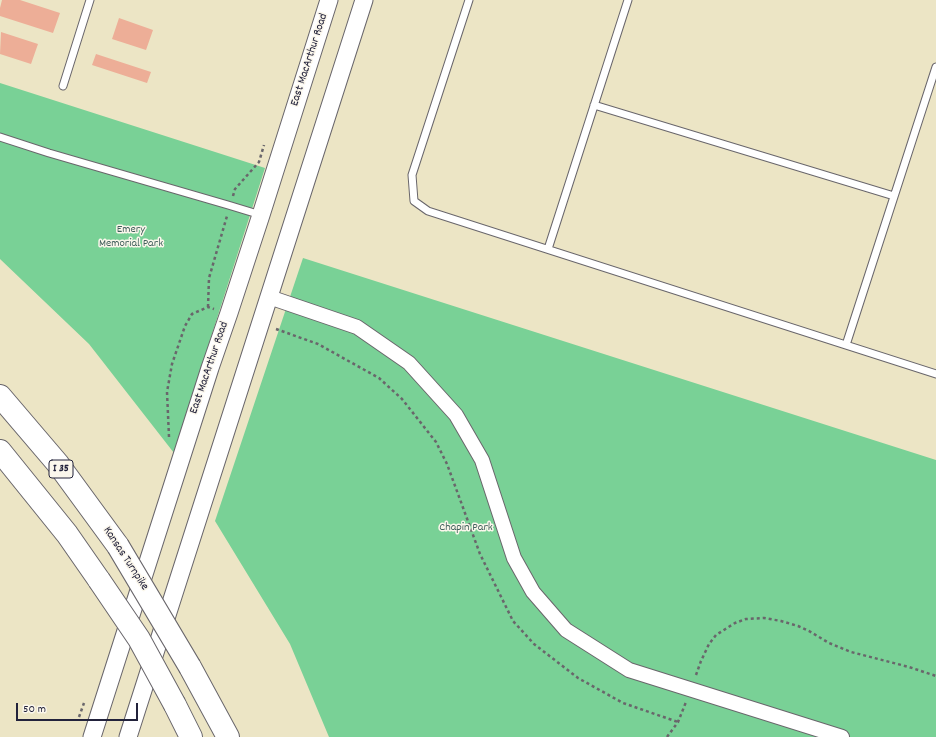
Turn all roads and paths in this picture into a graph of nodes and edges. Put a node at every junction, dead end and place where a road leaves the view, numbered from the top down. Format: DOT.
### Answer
graph roads {
  1 [pos="90,0"];
  2 [pos="329,0"];
  3 [pos="364,0"];
  4 [pos="469,0"];
  5 [pos="628,0"];
  6 [pos="936,67"];
  7 [pos="63,86"];
  8 [pos="594,105"];
  9 [pos="0,137"];
  10 [pos="266,140"];
  11 [pos="894,196"];
  12 [pos="230,206"];
  13 [pos="261,216"];
  14 [pos="548,249"];
  15 [pos="269,297"];
  16 [pos="208,307"];
  17 [pos="229,314"];
  18 [pos="260,324"];
  19 [pos="846,345"];
  20 [pos="936,374"];
  21 [pos="0,396"];
  22 [pos="170,437"];
  23 [pos="0,451"];
  24 [pos="936,676"];
  25 [pos="694,680"];
  26 [pos="86,700"];
  27 [pos="686,701"];
  28 [pos="79,718"];
  29 [pos="678,722"];
  30 [pos="92,737"];
  31 [pos="128,737"];
  32 [pos="191,737"];
  33 [pos="228,737"];
  34 [pos="667,737"];
  35 [pos="842,737"];
  1 -- 7 [label="lane"];
  2 -- 13 [label="street, East MacArthur Road"];
  3 -- 15 [label="street"];
  4 -- 14 [label="lane"];
  5 -- 8 [label="lane"];
  6 -- 11 [label="lane"];
  8 -- 11 [label="lane"];
  8 -- 14 [label="lane"];
  9 -- 12 [label="lane"];
  10 -- 12 [label="path"];
  11 -- 19 [label="lane"];
  12 -- 13 [label="lane"];
  12 -- 16 [label="path"];
  13 -- 17 [label="street, East MacArthur Road"];
  14 -- 19 [label="lane"];
  15 -- 18 [label="street"];
  15 -- 35 [label="street"];
  16 -- 17 [label="path"];
  16 -- 22 [label="path"];
  17 -- 30 [label="street, East MacArthur Road"];
  18 -- 29 [label="path"];
  18 -- 31 [label="street"];
  19 -- 20 [label="lane"];
  21 -- 33 [label="highway, Kansas Turnpike / I 35, bridge"];
  23 -- 32 [label="highway, bridge"];
  24 -- 25 [label="path"];
  26 -- 28 [label="path"];
  27 -- 29 [label="path"];
  29 -- 34 [label="path"];
}
